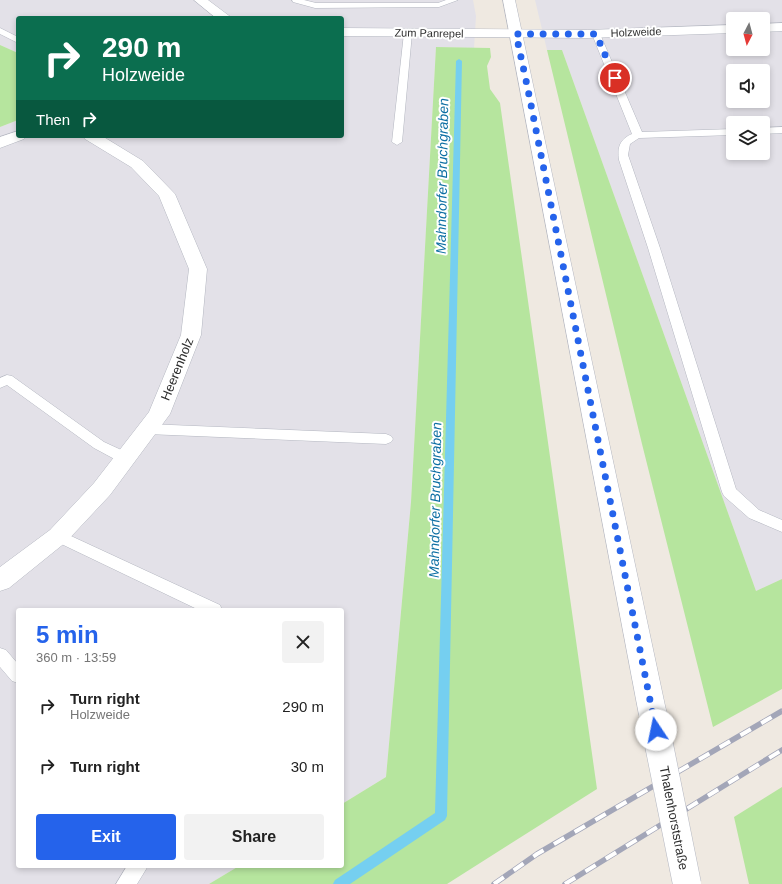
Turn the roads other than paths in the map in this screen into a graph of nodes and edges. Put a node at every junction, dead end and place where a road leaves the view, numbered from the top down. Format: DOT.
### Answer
graph roads {
  1 [pos="200,0"];
  2 [pos="296,0"];
  3 [pos="454,0"];
  4 [pos="509,0"];
  5 [pos="222,16"];
  6 [pos="782,27"];
  7 [pos="770,28"];
  8 [pos="726,29"];
  9 [pos="0,31"];
  10 [pos="344,32"];
  11 [pos="408,33"];
  12 [pos="516,34"];
  13 [pos="596,34"];
  14 [pos="16,39"];
  15 [pos="782,130"];
  16 [pos="770,131"];
  17 [pos="726,132"];
  18 [pos="638,135"];
  19 [pos="16,137"];
  20 [pos="94,138"];
  21 [pos="397,142"];
  22 [pos="0,143"];
  23 [pos="0,384"];
  24 [pos="147,429"];
  25 [pos="386,439"];
  26 [pos="125,458"];
  27 [pos="782,526"];
  28 [pos="58,536"];
  29 [pos="0,581"];
  30 [pos="210,608"];
  31 [pos="0,656"];
  32 [pos="16,674"];
  33 [pos="137,868"];
  34 [pos="126,884"];
  35 [pos="687,884"];
  1 -- 5 [label="street"];
  2 -- 3 [label="lane"];
  4 -- 12 [label="street, Thalenhorststraße"];
  6 -- 7 [label="street"];
  8 -- 13 [label="street, Holzweide"];
  9 -- 14 [label="lane"];
  10 -- 11 [label="street, Zum Panrepel"];
  11 -- 12 [label="street, Zum Panrepel"];
  11 -- 21 [label="lane"];
  12 -- 13 [label="street, Holzweide"];
  12 -- 35 [label="street, Thalenhorststraße, bridge"];
  13 -- 18 [label="lane"];
  15 -- 16 [label="lane"];
  17 -- 18 [label="lane"];
  18 -- 27 [label="lane"];
  19 -- 22 [label="street"];
  20 -- 24 [label="street, Heerenholz"];
  23 -- 26 [label="lane"];
  24 -- 25 [label="lane"];
  24 -- 26 [label="street, Heerenholz"];
  26 -- 28 [label="street, Heerenholz"];
  28 -- 29 [label="street, Heerenholz"];
  28 -- 30 [label="lane"];
  31 -- 32 [label="lane"];
  33 -- 34 [label="lane"];
}
